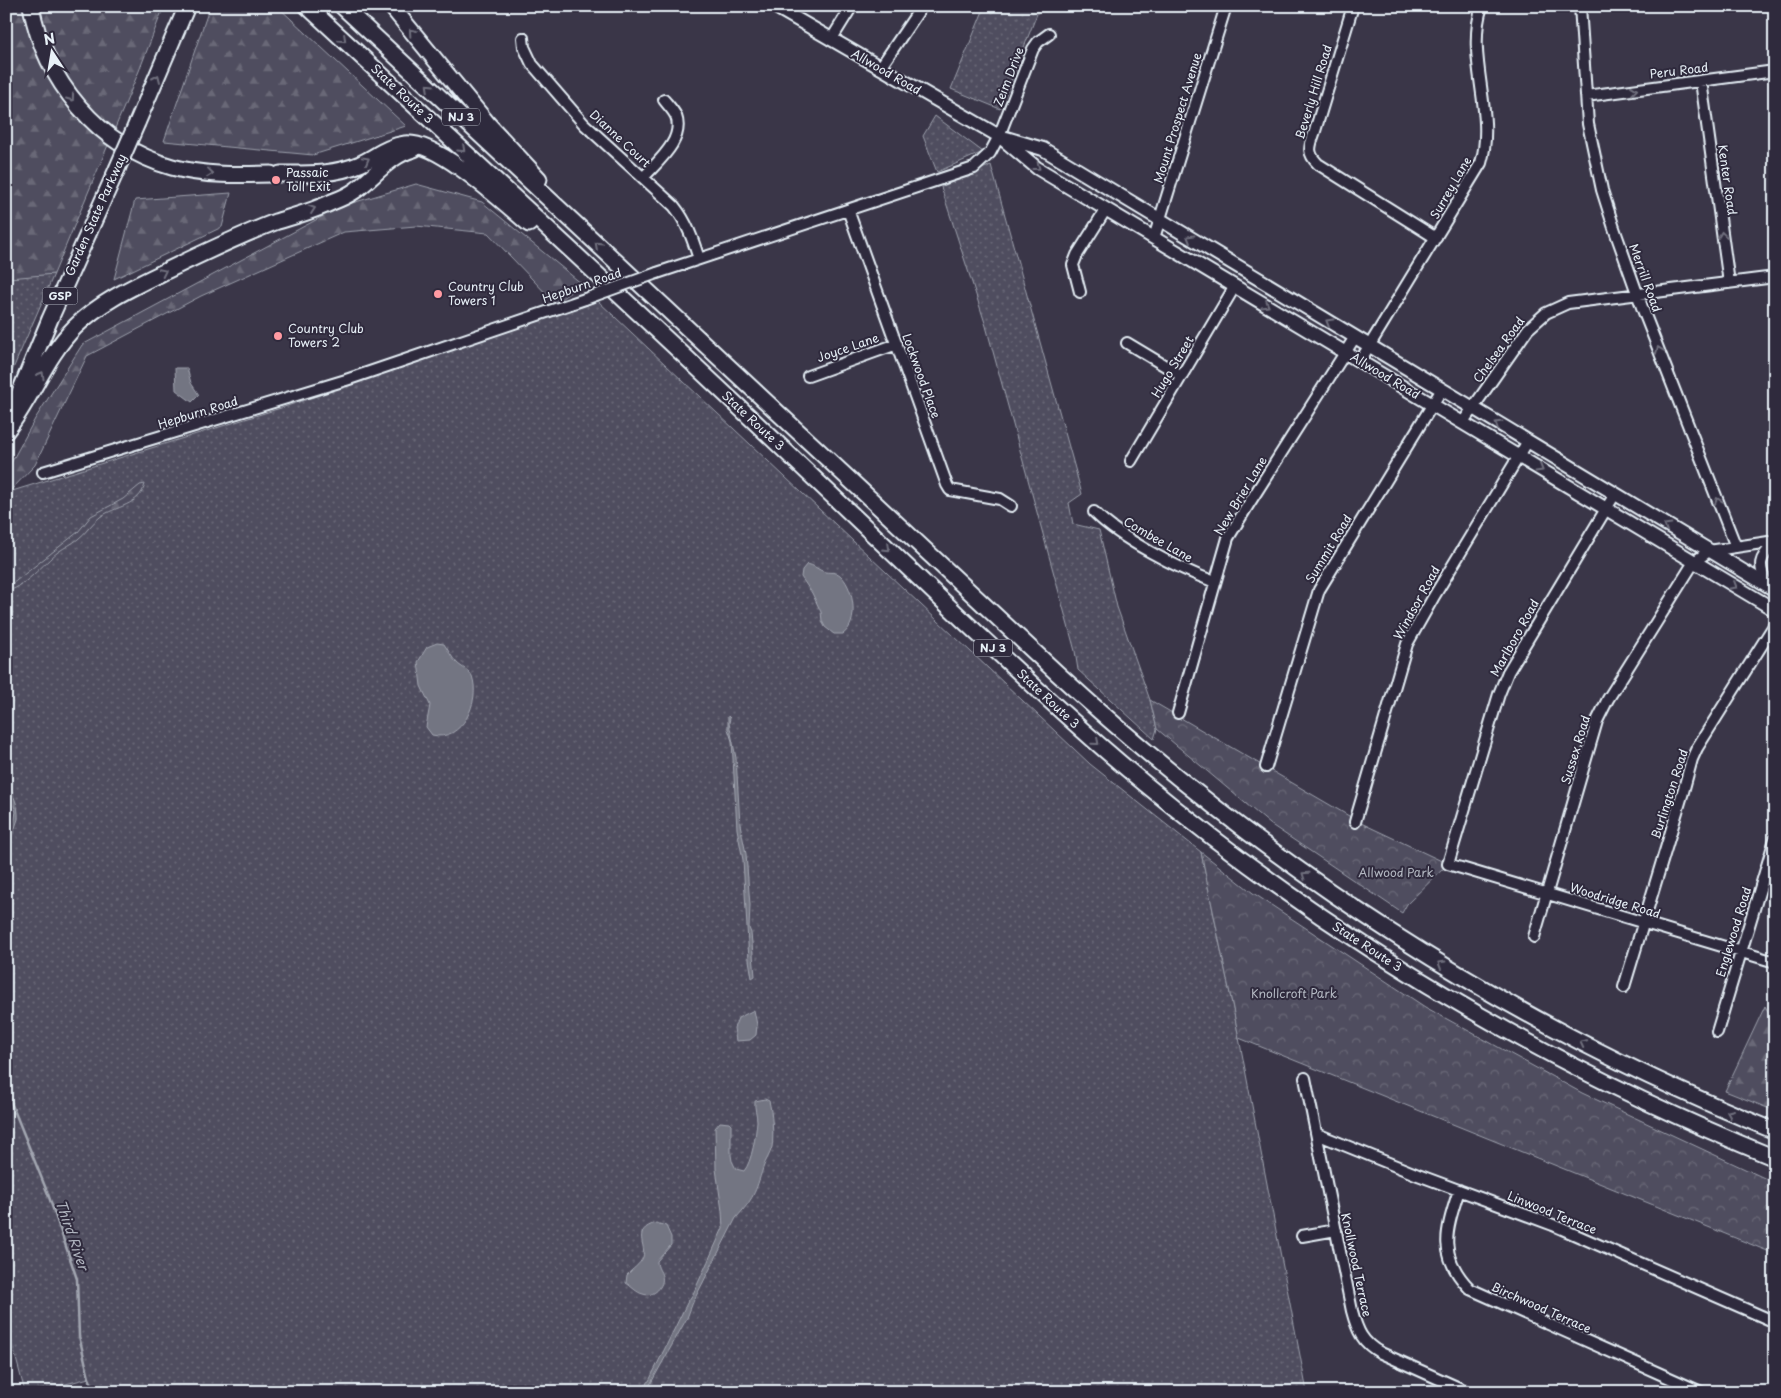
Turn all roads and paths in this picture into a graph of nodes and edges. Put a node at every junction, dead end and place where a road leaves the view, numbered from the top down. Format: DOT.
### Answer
graph roads {
  1 [pos="31,6"];
  2 [pos="187,6"];
  3 [pos="307,6"];
  4 [pos="342,6"];
  5 [pos="391,6"];
  6 [pos="774,6"];
  7 [pos="852,6"];
  8 [pos="922,6"];
  9 [pos="1226,6"];
  10 [pos="1354,6"];
  11 [pos="1482,6"];
  12 [pos="1580,6"];
  13 [pos="1049,34"];
  14 [pos="523,38"];
  15 [pos="831,40"];
  16 [pos="880,68"];
  17 [pos="1775,71"];
  18 [pos="1701,81"];
  19 [pos="1586,96"];
  20 [pos="664,100"];
  21 [pos="999,136"];
  22 [pos="434,152"];
  23 [pos="643,178"];
  24 [pos="1106,209"];
  25 [pos="848,210"];
  26 [pos="1160,220"];
  27 [pos="580,228"];
  28 [pos="1154,238"];
  29 [pos="1436,238"];
  30 [pos="699,259"];
  31 [pos="1775,277"];
  32 [pos="1729,283"];
  33 [pos="1235,286"];
  34 [pos="1080,292"];
  35 [pos="1637,295"];
  36 [pos="1355,337"];
  37 [pos="1127,343"];
  38 [pos="897,344"];
  39 [pos="1370,346"];
  40 [pos="1346,353"];
  41 [pos="1360,361"];
  42 [pos="808,376"];
  43 [pos="1182,376"];
  44 [pos="1442,389"];
  45 [pos="1433,404"];
  46 [pos="1472,408"];
  47 [pos="1463,422"];
  48 [pos="6,423"];
  49 [pos="6,431"];
  50 [pos="1528,441"];
  51 [pos="1519,456"];
  52 [pos="1131,461"];
  53 [pos="43,472"];
  54 [pos="1615,494"];
  55 [pos="1011,506"];
  56 [pos="1606,508"];
  57 [pos="1094,512"];
  58 [pos="867,529"];
  59 [pos="1775,542"];
  60 [pos="1736,547"];
  61 [pos="1709,551"];
  62 [pos="1694,562"];
  63 [pos="1215,582"];
  64 [pos="1771,587"];
  65 [pos="1775,610"];
  66 [pos="1775,624"];
  67 [pos="1178,714"];
  68 [pos="1266,767"];
  69 [pos="1355,822"];
  70 [pos="1775,839"];
  71 [pos="1448,864"];
  72 [pos="1547,894"];
  73 [pos="1643,923"];
  74 [pos="1534,937"];
  75 [pos="1741,952"];
  76 [pos="1775,962"];
  77 [pos="1624,987"];
  78 [pos="1716,1032"];
  79 [pos="1305,1078"];
  80 [pos="1772,1130"];
  81 [pos="1316,1134"];
  82 [pos="1775,1158"];
  83 [pos="1459,1190"];
  84 [pos="1336,1230"];
  85 [pos="1302,1236"];
  86 [pos="1775,1322"];
  87 [pos="1468,1392"];
  88 [pos="1701,1392"];
  1 -- 22 [label="highway, one-way"];
  48 -- 2 [label="highway, Garden State Parkway / GSP, one-way, bridge"];
  3 -- 58 [label="highway, State Route 3 / NJ 3, one-way"];
  27 -- 4 [label="highway, State Route 3 / NJ 3, one-way"];
  27 -- 5 [label="highway, one-way"];
  6 -- 15 [label="main road, Allwood Road"];
  7 -- 15 [label="street"];
  8 -- 16 [label="street"];
  9 -- 26 [label="street, Mount Prospect Avenue"];
  10 -- 29 [label="street, Beverly Hill Road"];
  11 -- 29 [label="street, Surrey Lane"];
  12 -- 19 [label="street, Merrill Road"];
  13 -- 21 [label="street, Zeim Drive"];
  14 -- 23 [label="street, Dianne Court"];
  15 -- 16 [label="main road, Allwood Road"];
  16 -- 21 [label="main road, Allwood Road"];
  17 -- 18 [label="street, Peru Road"];
  19 -- 18 [label="street, Peru Road, one-way"];
  32 -- 18 [label="street, Kenter Road, one-way"];
  19 -- 35 [label="street, Merrill Road"];
  20 -- 23 [label="street"];
  21 -- 24 [label="main road, Allwood Road, one-way"];
  21 -- 25 [label="street, Hepburn Road"];
  21 -- 26 [label="main road, Allwood Road"];
  49 -- 22 [label="highway, one-way"];
  22 -- 58 [label="highway"];
  23 -- 30 [label="street, Dianne Court"];
  24 -- 28 [label="main road, Allwood Road"];
  24 -- 34 [label="street"];
  25 -- 30 [label="street, Hepburn Road"];
  25 -- 38 [label="street, Lockwood Place"];
  26 -- 28 [label="street, Mount Prospect Avenue"];
  36 -- 26 [label="main road, Allwood Road, one-way"];
  80 -- 27 [label="highway, State Route 3 / NJ 3, one-way"];
  28 -- 33 [label="main road, Allwood Road"];
  29 -- 39 [label="street, Surrey Lane"];
  30 -- 53 [label="street, Hepburn Road, bridge"];
  31 -- 32 [label="street, Chelsea Road"];
  32 -- 35 [label="street, Chelsea Road"];
  33 -- 40 [label="main road, Allwood Road, one-way"];
  33 -- 43 [label="street, Hugo Street"];
  35 -- 46 [label="street, Chelsea Road"];
  60 -- 35 [label="street, Merrill Road, one-way"];
  36 -- 39 [label="main road, Allwood Road"];
  36 -- 40 [label="street, New Brier Lane"];
  37 -- 43 [label="street"];
  38 -- 42 [label="street, Joyce Lane"];
  38 -- 55 [label="street, Lockwood Place"];
  39 -- 41 [label="street, Surrey Lane"];
  39 -- 44 [label="main road, Allwood Road"];
  40 -- 41 [label="main road, Allwood Road"];
  40 -- 63 [label="street, New Brier Lane"];
  41 -- 45 [label="main road, Allwood Road"];
  43 -- 52 [label="street, Hugo Street"];
  44 -- 45 [label="street, Summit Road"];
  44 -- 46 [label="main road, Allwood Road"];
  45 -- 47 [label="main road, Allwood Road"];
  45 -- 68 [label="street, Summit Road"];
  46 -- 47 [label="street, Chelsea Road"];
  50 -- 46 [label="main road, Allwood Road, one-way"];
  47 -- 51 [label="main road, Allwood Road"];
  50 -- 51 [label="street, Windsor Road"];
  50 -- 54 [label="main road, Allwood Road"];
  51 -- 56 [label="main road, Allwood Road, one-way"];
  51 -- 69 [label="street, Windsor Road"];
  54 -- 56 [label="street, Marlboro Road"];
  61 -- 54 [label="main road, Allwood Road, one-way"];
  56 -- 62 [label="main road, Allwood Road"];
  56 -- 71 [label="street, Marlboro Road"];
  57 -- 63 [label="street, Combee Lane"];
  58 -- 82 [label="highway, State Route 3 / NJ 3, one-way"];
  59 -- 60 [label="street"];
  59 -- 64 [label="street"];
  60 -- 61 [label="street"];
  61 -- 62 [label="street"];
  61 -- 64 [label="main road, Allwood Road"];
  62 -- 65 [label="main road, Allwood Road, one-way"];
  62 -- 72 [label="street, Sussex Road"];
  63 -- 67 [label="street, New Brier Lane"];
  66 -- 73 [label="street, Burlington Road"];
  70 -- 75 [label="street, Englewood Road"];
  71 -- 72 [label="street, Woodridge Road"];
  72 -- 73 [label="street, Woodridge Road"];
  72 -- 74 [label="street, Sussex Road"];
  73 -- 75 [label="street, Woodridge Road"];
  73 -- 77 [label="street, Burlington Road"];
  75 -- 76 [label="street, Woodridge Road"];
  75 -- 78 [label="street, Englewood Road"];
  79 -- 81 [label="street, Knollwood Terrace"];
  81 -- 83 [label="street, Linwood Terrace"];
  81 -- 84 [label="street, Knollwood Terrace"];
  83 -- 86 [label="street, Linwood Terrace"];
  83 -- 88 [label="street, Birchwood Terrace"];
  84 -- 85 [label="street"];
  84 -- 87 [label="street, Knollwood Terrace"];
}
